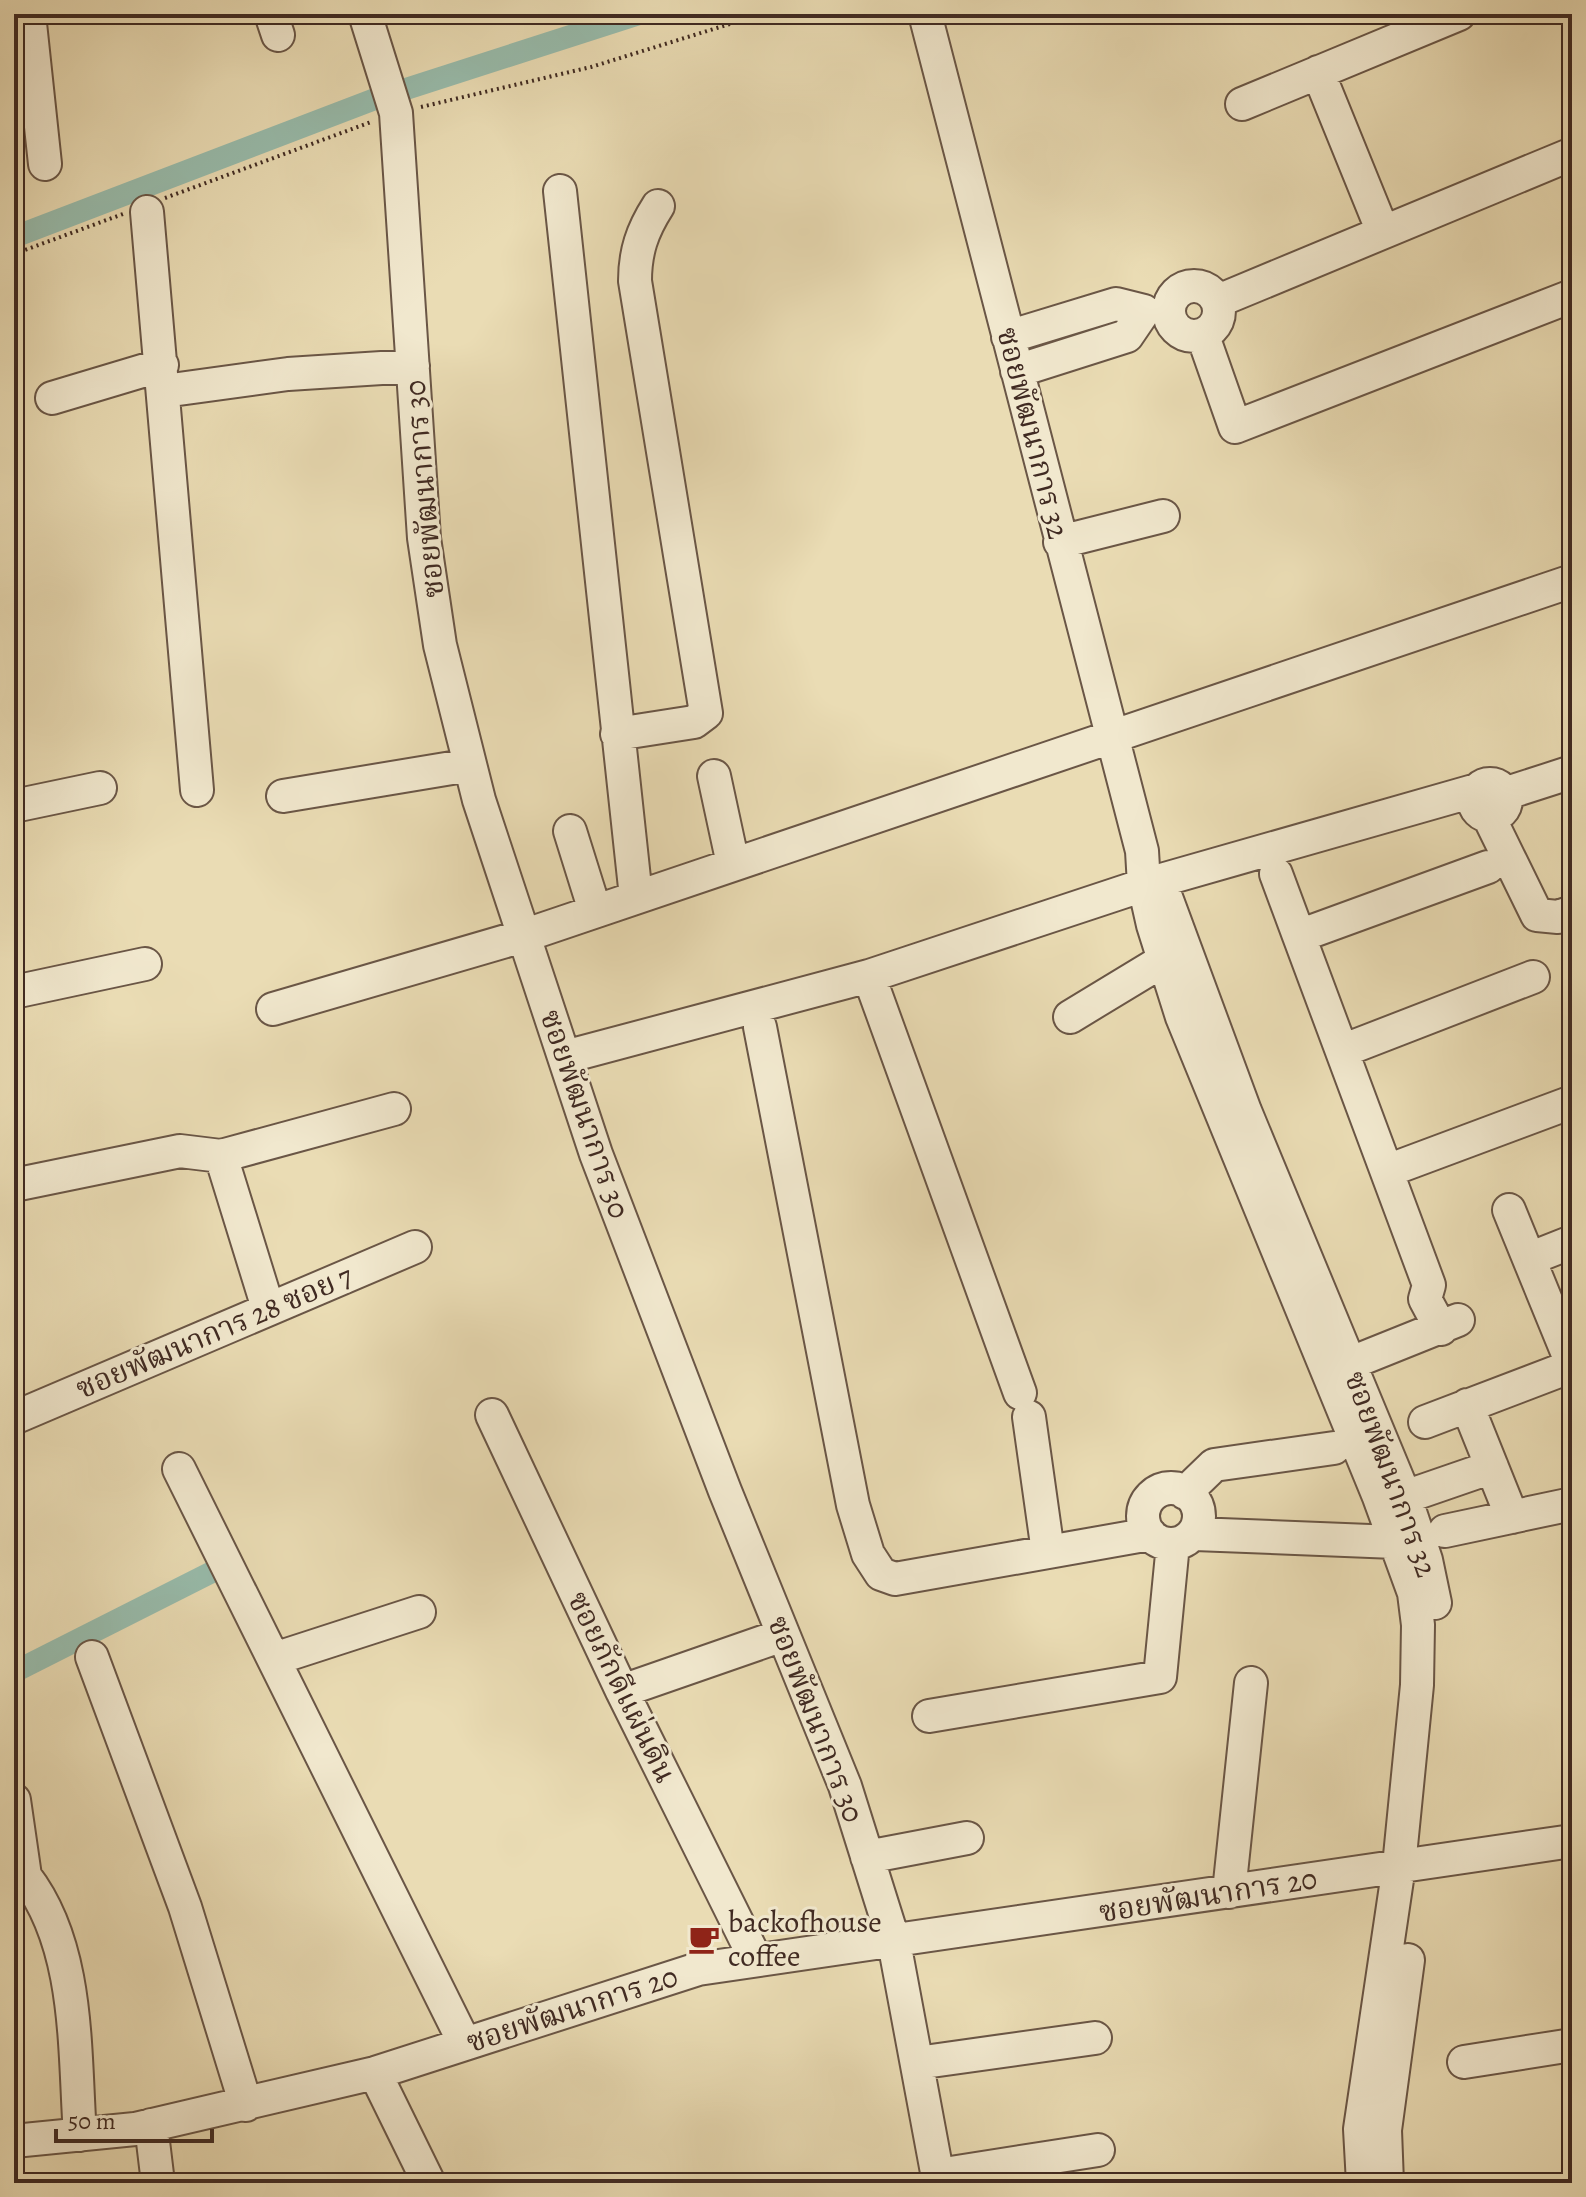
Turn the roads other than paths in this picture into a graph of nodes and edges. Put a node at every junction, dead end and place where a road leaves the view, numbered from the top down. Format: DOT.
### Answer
graph roads {
  1 [pos="29,14"];
  2 [pos="365,14"];
  3 [pos="925,14"];
  4 [pos="1459,14"];
  5 [pos="1318,72"];
  6 [pos="1242,104"];
  7 [pos="1572,154"];
  8 [pos="45,164"];
  9 [pos="560,191"];
  10 [pos="658,206"];
  11 [pos="147,208"];
  12 [pos="1383,232"];
  13 [pos="1572,296"];
  14 [pos="1218,301"];
  15 [pos="1156,310"];
  16 [pos="1203,336"];
  17 [pos="1008,337"];
  18 [pos="413,366"];
  19 [pos="1017,371"];
  20 [pos="163,378"];
  21 [pos="52,398"];
  22 [pos="1163,516"];
  23 [pos="1060,542"];
  24 [pos="1572,581"];
  25 [pos="617,734"];
  26 [pos="1112,736"];
  27 [pos="470,765"];
  28 [pos="1572,772"];
  29 [pos="714,776"];
  30 [pos="100,788"];
  31 [pos="197,790"];
  32 [pos="283,796"];
  33 [pos="1490,800"];
  34 [pos="14,806"];
  35 [pos="570,831"];
  36 [pos="733,864"];
  37 [pos="1488,867"];
  38 [pos="1276,874"];
  39 [pos="1152,883"];
  40 [pos="636,897"];
  41 [pos="595,911"];
  42 [pos="1572,912"];
  43 [pos="523,936"];
  44 [pos="1299,936"];
  45 [pos="1164,960"];
  46 [pos="145,964"];
  47 [pos="869,976"];
  48 [pos="1533,977"];
  49 [pos="14,992"];
  50 [pos="273,1009"];
  51 [pos="1070,1017"];
  52 [pos="760,1027"];
  53 [pos="1342,1051"];
  54 [pos="565,1057"];
  55 [pos="1572,1102"];
  56 [pos="394,1109"];
  57 [pos="1234,1116"];
  58 [pos="221,1156"];
  59 [pos="1387,1171"];
  60 [pos="14,1185"];
  61 [pos="1509,1210"];
  62 [pos="1572,1242"];
  63 [pos="415,1247"];
  64 [pos="1529,1259"];
  65 [pos="268,1308"];
  66 [pos="1572,1365"];
  67 [pos="1340,1368"];
  68 [pos="1467,1405"];
  69 [pos="492,1415"];
  70 [pos="14,1418"];
  71 [pos="1425,1422"];
  72 [pos="1334,1448"];
  73 [pos="1492,1467"];
  74 [pos="179,1469"];
  75 [pos="1185,1493"];
  76 [pos="1405,1497"];
  77 [pos="1572,1504"];
  78 [pos="1512,1517"];
  79 [pos="1445,1531"];
  80 [pos="1173,1538"];
  81 [pos="1395,1542"];
  82 [pos="1048,1552"];
  83 [pos="419,1612"];
  84 [pos="783,1635"];
  85 [pos="92,1657"];
  86 [pos="274,1659"];
  87 [pos="1251,1683"];
  88 [pos="622,1691"];
  89 [pos="929,1716"];
  90 [pos="14,1800"];
  91 [pos="967,1838"];
  92 [pos="1572,1841"];
  93 [pos="867,1857"];
  94 [pos="1410,1864"];
  95 [pos="20,1877"];
  96 [pos="1229,1892"];
  97 [pos="894,1942"];
  98 [pos="755,1958"];
  99 [pos="1095,2038"];
  100 [pos="1385,2042"];
  101 [pos="465,2044"];
  102 [pos="1572,2045"];
  103 [pos="1464,2062"];
  104 [pos="917,2063"];
  105 [pos="375,2073"];
  106 [pos="246,2105"];
  107 [pos="151,2125"];
  108 [pos="80,2135"];
  109 [pos="14,2141"];
  110 [pos="1098,2150"];
  111 [pos="939,2179"];
  112 [pos="158,2183"];
  113 [pos="429,2183"];
  114 [pos="1363,2183"];
  115 [pos="1387,2183"];
  1 -- 8 [label="street"];
  2 -- 18 [label="street, ซอยพัฒนาการ 30"];
  3 -- 17 [label="street, ซอยพัฒนาการ 32"];
  4 -- 5 [label="street"];
  5 -- 6 [label="street"];
  5 -- 12 [label="street"];
  7 -- 12 [label="street"];
  9 -- 25 [label="street"];
  10 -- 25 [label="street"];
  11 -- 20 [label="street"];
  12 -- 14 [label="street"];
  13 -- 16 [label="street"];
  14 -- 15 [label="street"];
  14 -- 16 [label="street"];
  15 -- 16 [label="street"];
  15 -- 17 [label="street"];
  15 -- 19 [label="street"];
  17 -- 19 [label="street, ซอยพัฒนาการ 32"];
  18 -- 20 [label="street"];
  18 -- 27 [label="street, ซอยพัฒนาการ 30"];
  19 -- 23 [label="street, ซอยพัฒนาการ 32"];
  20 -- 21 [label="street"];
  20 -- 31 [label="street"];
  22 -- 23 [label="street"];
  23 -- 26 [label="street, ซอยพัฒนาการ 32"];
  24 -- 26 [label="street"];
  25 -- 40 [label="street"];
  26 -- 36 [label="street"];
  26 -- 39 [label="street, ซอยพัฒนาการ 32"];
  27 -- 32 [label="street"];
  27 -- 43 [label="street, ซอยพัฒนาการ 30"];
  28 -- 33 [label="street"];
  29 -- 36 [label="street"];
  30 -- 34 [label="street"];
  33 -- 39 [label="street"];
  33 -- 42 [label="street"];
  35 -- 41 [label="street"];
  36 -- 40 [label="street"];
  37 -- 44 [label="street"];
  38 -- 44 [label="street"];
  39 -- 45 [label="street, ซอยพัฒนาการ 32"];
  39 -- 47 [label="street"];
  39 -- 57 [label="street, ซอยพัฒนาการ 32"];
  40 -- 41 [label="street"];
  41 -- 43 [label="street"];
  43 -- 50 [label="street"];
  43 -- 54 [label="street, ซอยพัฒนาการ 30"];
  44 -- 53 [label="street"];
  45 -- 51 [label="street"];
  45 -- 57 [label="street, ซอยพัฒนาการ 32"];
  46 -- 49 [label="street"];
  47 -- 54 [label="street"];
  47 -- 82 [label="street"];
  48 -- 53 [label="street"];
  52 -- 82 [label="street"];
  53 -- 59 [label="street"];
  54 -- 84 [label="street, ซอยพัฒนาการ 30"];
  55 -- 59 [label="street"];
  56 -- 58 [label="street"];
  57 -- 67 [label="street, ซอยพัฒนาการ 32"];
  58 -- 60 [label="street"];
  58 -- 65 [label="street"];
  59 -- 67 [label="street"];
  61 -- 64 [label="street"];
  62 -- 64 [label="street"];
  63 -- 65 [label="street, ซอยพัฒนาการ 28 ซอย 7"];
  64 -- 66 [label="street"];
  65 -- 70 [label="street, ซอยพัฒนาการ 28 ซอย 7"];
  66 -- 68 [label="street"];
  67 -- 76 [label="street, ซอยพัฒนาการ 32"];
  67 -- 81 [label="street, ซอยพัฒนาการ 32"];
  68 -- 71 [label="street"];
  68 -- 73 [label="street"];
  69 -- 88 [label="street, ซอยภักดีแผ่นดิน"];
  72 -- 75 [label="street"];
  73 -- 76 [label="street"];
  73 -- 78 [label="street"];
  74 -- 86 [label="street"];
  75 -- 80 [label="street"];
  75 -- 80 [label="street"];
  76 -- 94 [label="street, ซอยพัฒนาการ 32"];
  77 -- 78 [label="street"];
  78 -- 79 [label="street"];
  80 -- 81 [label="street"];
  80 -- 82 [label="street"];
  80 -- 89 [label="street"];
  81 -- 94 [label="street, ซอยพัฒนาการ 32"];
  83 -- 86 [label="street"];
  84 -- 88 [label="street"];
  84 -- 93 [label="street, ซอยพัฒนาการ 30"];
  85 -- 106 [label="street"];
  86 -- 101 [label="street"];
  87 -- 96 [label="street"];
  88 -- 98 [label="street, ซอยภักดีแผ่นดิน"];
  90 -- 95 [label="street"];
  91 -- 93 [label="street"];
  92 -- 94 [label="street, ซอยพัฒนาการ 20"];
  93 -- 97 [label="street, ซอยพัฒนาการ 30"];
  94 -- 96 [label="street, ซอยพัฒนาการ 20"];
  94 -- 100 [label="street, ซอยพัฒนาการ 32"];
  95 -- 108 [label="street"];
  96 -- 97 [label="street, ซอยพัฒนาการ 20"];
  97 -- 98 [label="street, ซอยพัฒนาการ 20"];
  97 -- 104 [label="street, ซอยพัฒนาการ 30"];
  98 -- 101 [label="street, ซอยพัฒนาการ 20"];
  99 -- 104 [label="street"];
  100 -- 114 [label="street, ซอยพัฒนาการ 32"];
  100 -- 115 [label="street, ซอยพัฒนาการ 32"];
  101 -- 105 [label="street, ซอยพัฒนาการ 20"];
  102 -- 103 [label="street"];
  104 -- 111 [label="street, ซอยพัฒนาการ 30"];
  105 -- 106 [label="street, ซอยพัฒนาการ 20"];
  105 -- 113 [label="street"];
  106 -- 107 [label="street, ซอยพัฒนาการ 20"];
  107 -- 108 [label="street, ซอยพัฒนาการ 20"];
  107 -- 112 [label="street"];
  108 -- 109 [label="street, ซอยพัฒนาการ 20"];
  110 -- 111 [label="street"];
}
